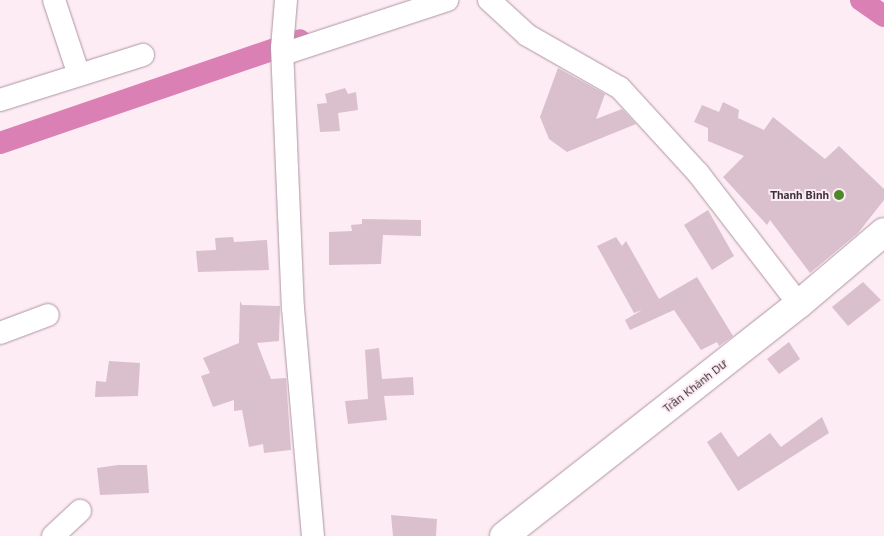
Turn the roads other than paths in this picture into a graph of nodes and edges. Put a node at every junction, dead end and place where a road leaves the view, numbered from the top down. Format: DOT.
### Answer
graph roads {
  1 [pos="54,0"];
  2 [pos="286,0"];
  3 [pos="447,0"];
  4 [pos="489,0"];
  5 [pos="283,46"];
  6 [pos="143,55"];
  7 [pos="79,75"];
  8 [pos="0,100"];
  9 [pos="884,232"];
  10 [pos="799,304"];
  11 [pos="48,315"];
  12 [pos="0,333"];
  13 [pos="80,511"];
  14 [pos="53,536"];
  15 [pos="314,536"];
  16 [pos="504,536"];
  1 -- 7 [label="street"];
  2 -- 5 [label="street"];
  3 -- 5 [label="street"];
  4 -- 10 [label="street"];
  5 -- 15 [label="street"];
  6 -- 7 [label="street"];
  7 -- 8 [label="street"];
  9 -- 10 [label="street, Trần Khánh Dư"];
  10 -- 16 [label="street, Trần Khánh Dư"];
  11 -- 12 [label="street"];
  13 -- 14 [label="street"];
}
